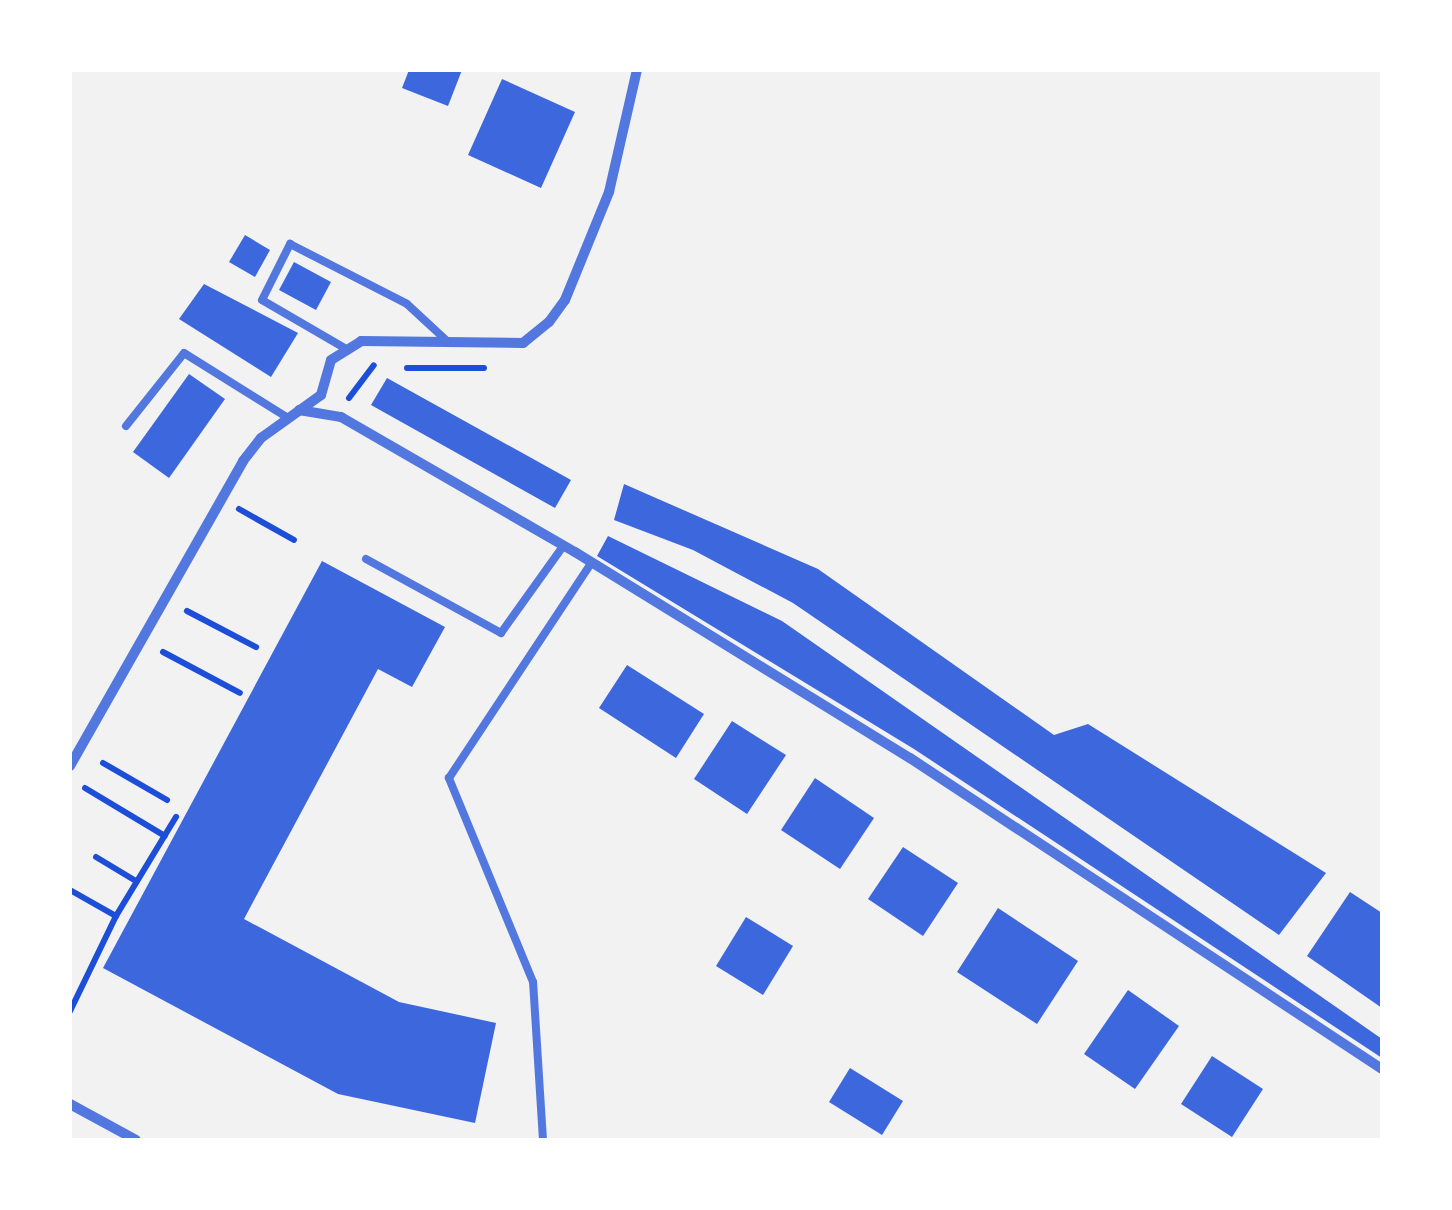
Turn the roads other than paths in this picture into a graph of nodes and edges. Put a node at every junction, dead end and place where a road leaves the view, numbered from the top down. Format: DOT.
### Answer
graph roads {
  1 [pos="637,70"];
  2 [pos="450,344"];
  3 [pos="348,350"];
  4 [pos="299,410"];
  5 [pos="288,418"];
  6 [pos="126,426"];
  7 [pos="564,545"];
  8 [pos="366,559"];
  9 [pos="592,562"];
  10 [pos="70,766"];
  11 [pos="1382,1070"];
  12 [pos="70,1104"];
  13 [pos="136,1140"];
  14 [pos="543,1140"];
  1 -- 2 [label="street"];
  2 -- 3 [label="street"];
  2 -- 3 [label="lane"];
  3 -- 4 [label="street"];
  4 -- 5 [label="street"];
  4 -- 7 [label="street"];
  5 -- 6 [label="lane"];
  5 -- 10 [label="street"];
  7 -- 8 [label="lane"];
  7 -- 9 [label="street"];
  9 -- 11 [label="street"];
  9 -- 14 [label="lane"];
  12 -- 13 [label="street"];
}
